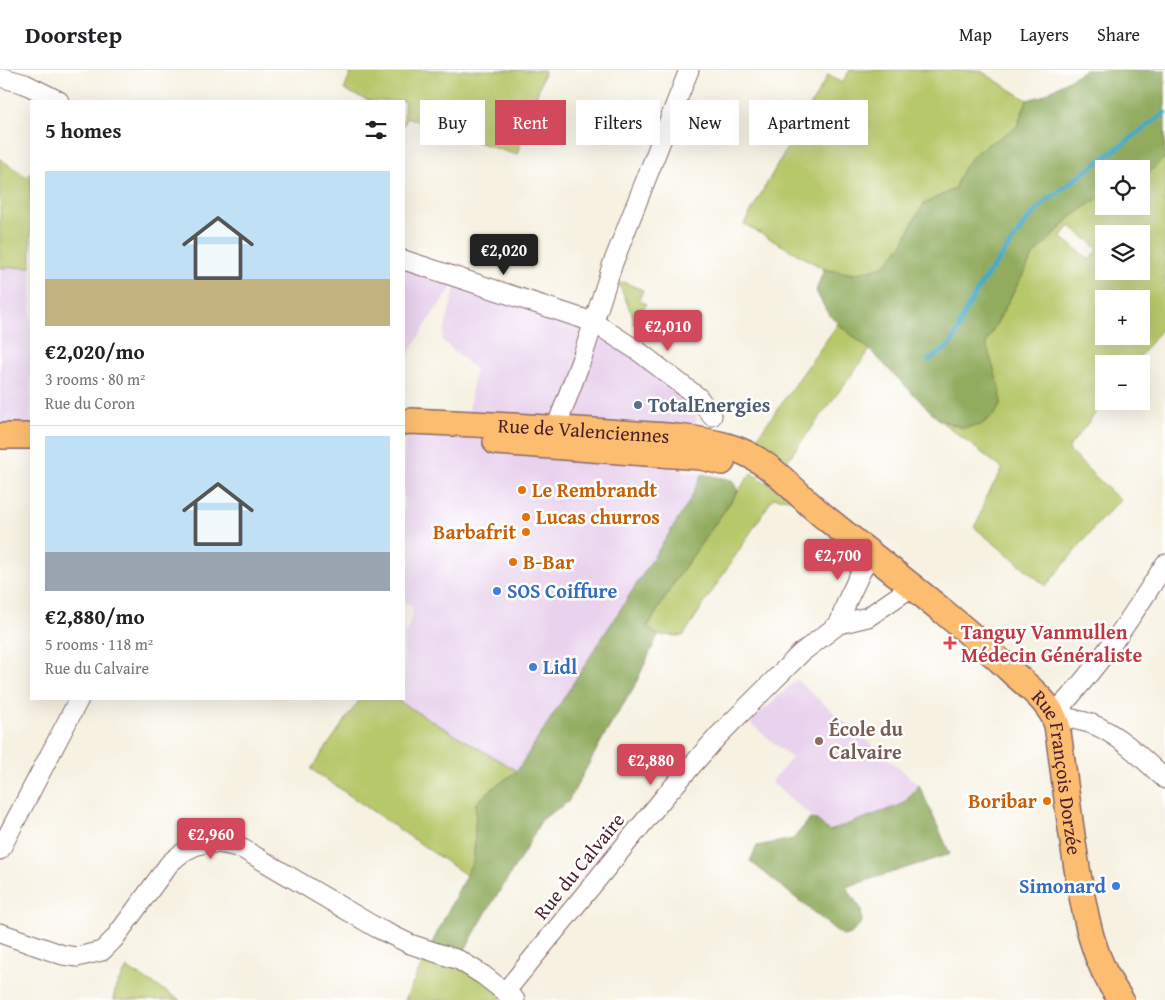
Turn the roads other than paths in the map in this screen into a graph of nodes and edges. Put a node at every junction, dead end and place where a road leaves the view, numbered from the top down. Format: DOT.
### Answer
graph roads {
  1 [pos="689,70"];
  2 [pos="2,77"];
  3 [pos="28,77"];
  4 [pos="58,100"];
  5 [pos="405,260"];
  6 [pos="594,322"];
  7 [pos="712,416"];
  8 [pos="405,422"];
  9 [pos="405,433"];
  10 [pos="0,436"];
  11 [pos="30,436"];
  12 [pos="555,437"];
  13 [pos="756,467"];
  14 [pos="870,553"];
  15 [pos="1165,564"];
  16 [pos="913,586"];
  17 [pos="839,624"];
  18 [pos="78,700"];
  19 [pos="1054,714"];
  20 [pos="1165,779"];
  21 [pos="0,850"];
  22 [pos="0,933"];
  23 [pos="510,996"];
  24 [pos="1121,1000"];
  1 -- 6 [label="street"];
  2 -- 3 [label="street"];
  3 -- 4 [label="street"];
  5 -- 6 [label="street"];
  6 -- 7 [label="street"];
  6 -- 12 [label="street"];
  8 -- 12 [label="main road, Rue de Valenciennes"];
  9 -- 12 [label="main road, Rue de Valenciennes"];
  10 -- 11 [label="main road"];
  12 -- 13 [label="main road, Rue de Valenciennes"];
  13 -- 14 [label="main road, Rue François Dorzée"];
  14 -- 16 [label="main road, Rue François Dorzée"];
  14 -- 17 [label="street"];
  15 -- 19 [label="street"];
  16 -- 17 [label="street, Rue du Calvaire"];
  16 -- 19 [label="main road, Rue François Dorzée"];
  17 -- 23 [label="street, Rue du Calvaire"];
  18 -- 21 [label="street"];
  19 -- 20 [label="street"];
  19 -- 24 [label="main road, Rue François Dorzée"];
  22 -- 23 [label="street"];
}
